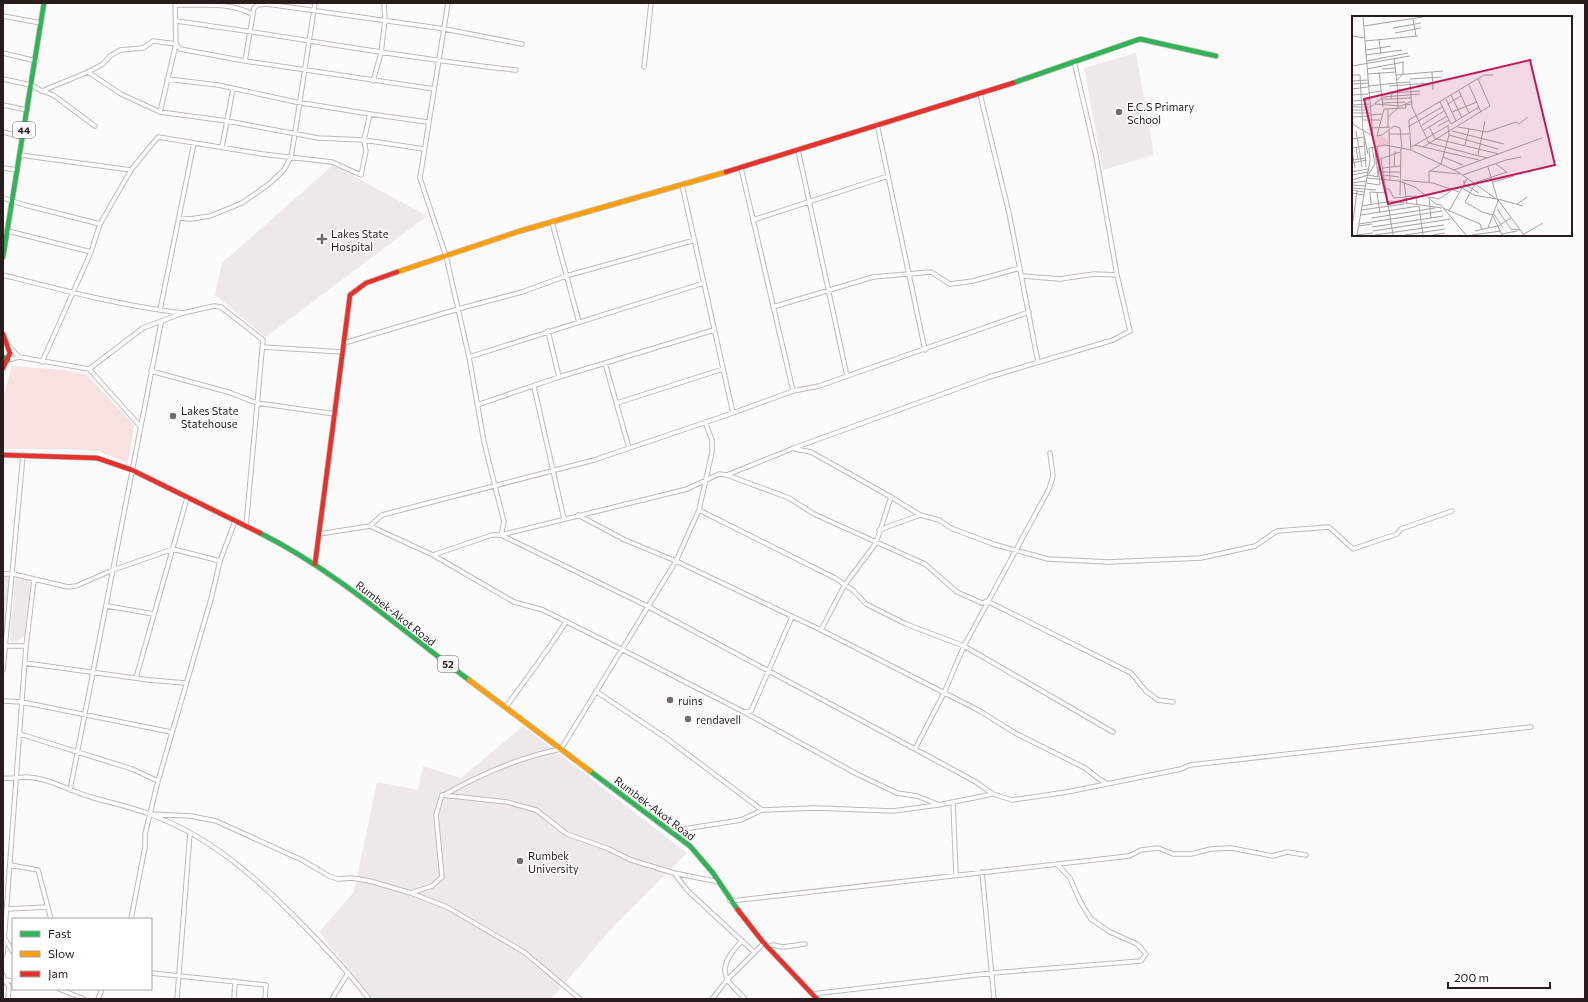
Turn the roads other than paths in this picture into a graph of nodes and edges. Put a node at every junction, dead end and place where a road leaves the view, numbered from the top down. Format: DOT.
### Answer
graph roads {
  1 [pos="44,3"];
  2 [pos="315,3"];
  3 [pos="384,3"];
  4 [pos="448,3"];
  5 [pos="651,3"];
  6 [pos="176,4"];
  7 [pos="313,10"];
  8 [pos="252,14"];
  9 [pos="3,16"];
  10 [pos="385,20"];
  11 [pos="176,21"];
  12 [pos="41,23"];
  13 [pos="445,29"];
  14 [pos="250,30"];
  15 [pos="310,42"];
  16 [pos="176,44"];
  17 [pos="522,44"];
  18 [pos="3,53"];
  19 [pos="381,53"];
  20 [pos="1216,56"];
  21 [pos="36,61"];
  22 [pos="245,61"];
  23 [pos="1074,61"];
  24 [pos="439,62"];
  25 [pos="644,67"];
  26 [pos="516,70"];
  27 [pos="306,71"];
  28 [pos="88,72"];
  29 [pos="3,79"];
  30 [pos="167,79"];
  31 [pos="373,81"];
  32 [pos="31,85"];
  33 [pos="233,89"];
  34 [pos="434,89"];
  35 [pos="42,91"];
  36 [pos="980,94"];
  37 [pos="300,102"];
  38 [pos="3,105"];
  39 [pos="27,110"];
  40 [pos="160,112"];
  41 [pos="370,114"];
  42 [pos="227,121"];
  43 [pos="427,122"];
  44 [pos="877,124"];
  45 [pos="95,126"];
  46 [pos="3,132"];
  47 [pos="296,133"];
  48 [pos="23,136"];
  49 [pos="364,140"];
  50 [pos="194,144"];
  51 [pos="222,147"];
  52 [pos="424,149"];
  53 [pos="798,150"];
  54 [pos="20,155"];
  55 [pos="291,157"];
  56 [pos="3,168"];
  57 [pos="740,168"];
  58 [pos="18,170"];
  59 [pos="131,170"];
  60 [pos="888,176"];
  61 [pos="682,185"];
  62 [pos="3,198"];
  63 [pos="13,200"];
  64 [pos="809,201"];
  65 [pos="179,218"];
  66 [pos="753,220"];
  67 [pos="552,222"];
  68 [pos="100,224"];
  69 [pos="8,231"];
  70 [pos="695,240"];
  71 [pos="91,252"];
  72 [pos="446,256"];
  73 [pos="3,257"];
  74 [pos="1020,268"];
  75 [pos="909,272"];
  76 [pos="3,275"];
  77 [pos="1117,275"];
  78 [pos="566,276"];
  79 [pos="1022,276"];
  80 [pos="704,282"];
  81 [pos="828,291"];
  82 [pos="73,293"];
  83 [pos="773,306"];
  84 [pos="458,309"];
  85 [pos="160,310"];
  86 [pos="1029,312"];
  87 [pos="183,313"];
  88 [pos="579,322"];
  89 [pos="161,323"];
  90 [pos="714,330"];
  91 [pos="548,331"];
  92 [pos="3,334"];
  93 [pos="5,343"];
  94 [pos="344,343"];
  95 [pos="262,347"];
  96 [pos="926,350"];
  97 [pos="342,352"];
  98 [pos="3,357"];
  99 [pos="19,357"];
  100 [pos="469,357"];
  101 [pos="8,360"];
  102 [pos="42,362"];
  103 [pos="1038,362"];
  104 [pos="605,363"];
  105 [pos="3,368"];
  106 [pos="89,369"];
  107 [pos="723,369"];
  108 [pos="151,371"];
  109 [pos="847,376"];
  110 [pos="558,377"];
  111 [pos="534,387"];
  112 [pos="793,392"];
  113 [pos="617,402"];
  114 [pos="257,403"];
  115 [pos="477,405"];
  116 [pos="733,413"];
  117 [pos="335,414"];
  118 [pos="705,422"];
  119 [pos="140,426"];
  120 [pos="629,448"];
  121 [pos="794,448"];
  122 [pos="1050,452"];
  123 [pos="3,455"];
  124 [pos="23,455"];
  125 [pos="132,470"];
  126 [pos="554,470"];
  127 [pos="727,475"];
  128 [pos="706,480"];
  129 [pos="496,485"];
  130 [pos="891,497"];
  131 [pos="187,498"];
  132 [pos="699,510"];
  133 [pos="1452,511"];
  134 [pos="578,515"];
  135 [pos="920,515"];
  136 [pos="564,519"];
  137 [pos="235,521"];
  138 [pos="246,526"];
  139 [pos="370,526"];
  140 [pos="879,530"];
  141 [pos="319,534"];
  142 [pos="501,535"];
  143 [pos="876,543"];
  144 [pos="173,549"];
  145 [pos="1016,551"];
  146 [pos="433,555"];
  147 [pos="220,561"];
  148 [pos="676,561"];
  149 [pos="315,564"];
  150 [pos="113,570"];
  151 [pos="3,574"];
  152 [pos="13,574"];
  153 [pos="34,580"];
  154 [pos="844,586"];
  155 [pos="987,601"];
  156 [pos="106,606"];
  157 [pos="647,606"];
  158 [pos="154,614"];
  159 [pos="792,617"];
  160 [pos="566,622"];
  161 [pos="821,630"];
  162 [pos="4,646"];
  163 [pos="26,646"];
  164 [pos="964,646"];
  165 [pos="623,650"];
  166 [pos="25,664"];
  167 [pos="3,670"];
  168 [pos="94,671"];
  169 [pos="768,671"];
  170 [pos="136,678"];
  171 [pos="186,683"];
  172 [pos="596,692"];
  173 [pos="944,693"];
  174 [pos="3,701"];
  175 [pos="22,702"];
  176 [pos="1173,702"];
  177 [pos="506,707"];
  178 [pos="744,712"];
  179 [pos="85,714"];
  180 [pos="1531,727"];
  181 [pos="171,732"];
  182 [pos="1113,732"];
  183 [pos="20,734"];
  184 [pos="561,749"];
  185 [pos="915,749"];
  186 [pos="78,752"];
  187 [pos="3,778"];
  188 [pos="17,779"];
  189 [pos="158,781"];
  190 [pos="1108,784"];
  191 [pos="70,790"];
  192 [pos="994,794"];
  193 [pos="444,795"];
  194 [pos="953,802"];
  195 [pos="938,805"];
  196 [pos="762,810"];
  197 [pos="149,814"];
  198 [pos="671,830"];
  199 [pos="190,833"];
  200 [pos="1306,855"];
  201 [pos="1057,864"];
  202 [pos="10,865"];
  203 [pos="982,872"];
  204 [pos="674,873"];
  205 [pos="956,875"];
  206 [pos="719,882"];
  207 [pos="5,884"];
  208 [pos="411,893"];
  209 [pos="730,901"];
  210 [pos="5,903"];
  211 [pos="47,907"];
  212 [pos="6,909"];
  213 [pos="51,918"];
  214 [pos="132,918"];
  215 [pos="4,938"];
  216 [pos="742,941"];
  217 [pos="805,944"];
  218 [pos="765,945"];
  219 [pos="12,950"];
  220 [pos="754,952"];
  221 [pos="3,955"];
  222 [pos="152,973"];
  223 [pos="348,973"];
  224 [pos="992,973"];
  225 [pos="3,975"];
  226 [pos="179,977"];
  227 [pos="3,980"];
  228 [pos="727,980"];
  229 [pos="235,982"];
  230 [pos="61,990"];
  231 [pos="72,990"];
  232 [pos="812,994"];
  233 [pos="73,995"];
  234 [pos="8,999"];
  235 [pos="84,999"];
  236 [pos="178,999"];
  237 [pos="234,999"];
  238 [pos="265,999"];
  239 [pos="332,999"];
  240 [pos="369,999"];
  241 [pos="580,999"];
  242 [pos="712,999"];
  243 [pos="746,999"];
  244 [pos="817,999"];
  245 [pos="994,999"];
  1 -- 12 [label="main road, 44"];
  2 -- 7 [label="street"];
  3 -- 10 [label="street"];
  4 -- 13 [label="street"];
  5 -- 25 [label="street"];
  6 -- 8 [label="street"];
  6 -- 11 [label="street"];
  7 -- 8 [label="street"];
  7 -- 10 [label="street"];
  7 -- 15 [label="street"];
  8 -- 14 [label="street"];
  9 -- 12 [label="street"];
  10 -- 13 [label="street"];
  10 -- 19 [label="street"];
  11 -- 14 [label="street"];
  11 -- 16 [label="street"];
  12 -- 21 [label="main road, 44"];
  13 -- 17 [label="street"];
  13 -- 24 [label="street"];
  14 -- 15 [label="street"];
  14 -- 22 [label="street"];
  15 -- 19 [label="street"];
  15 -- 27 [label="street"];
  16 -- 22 [label="street"];
  16 -- 28 [label="street"];
  16 -- 30 [label="street"];
  18 -- 21 [label="street"];
  19 -- 24 [label="street"];
  19 -- 31 [label="street"];
  20 -- 23 [label="main road"];
  21 -- 32 [label="main road, 44"];
  22 -- 27 [label="street"];
  23 -- 36 [label="main road"];
  23 -- 77 [label="street"];
  24 -- 26 [label="street"];
  24 -- 34 [label="street"];
  27 -- 31 [label="street"];
  27 -- 37 [label="street"];
  28 -- 35 [label="street"];
  28 -- 40 [label="street"];
  29 -- 32 [label="street"];
  30 -- 33 [label="street"];
  30 -- 40 [label="street"];
  31 -- 34 [label="street"];
  32 -- 35 [label="street"];
  32 -- 39 [label="main road, 44"];
  33 -- 37 [label="street"];
  33 -- 42 [label="street"];
  34 -- 43 [label="street"];
  35 -- 45 [label="street"];
  36 -- 44 [label="main road"];
  36 -- 74 [label="street"];
  37 -- 41 [label="street"];
  37 -- 47 [label="street"];
  38 -- 39 [label="street"];
  39 -- 48 [label="main road, 44"];
  40 -- 42 [label="street"];
  41 -- 43 [label="street"];
  41 -- 49 [label="street"];
  42 -- 47 [label="street"];
  42 -- 51 [label="street"];
  43 -- 52 [label="street"];
  44 -- 53 [label="main road"];
  44 -- 60 [label="street"];
  46 -- 48 [label="street"];
  47 -- 49 [label="street"];
  47 -- 55 [label="street"];
  48 -- 54 [label="main road, 44"];
  49 -- 52 [label="street"];
  49 -- 55 [label="street"];
  50 -- 51 [label="street"];
  50 -- 59 [label="street"];
  50 -- 65 [label="street"];
  51 -- 55 [label="street"];
  52 -- 72 [label="street"];
  53 -- 57 [label="main road"];
  53 -- 64 [label="street"];
  54 -- 58 [label="main road, 44"];
  54 -- 59 [label="street"];
  55 -- 65 [label="street"];
  56 -- 58 [label="street"];
  57 -- 61 [label="main road"];
  57 -- 66 [label="street"];
  58 -- 63 [label="main road, 44"];
  59 -- 68 [label="street"];
  60 -- 64 [label="street"];
  60 -- 75 [label="street"];
  61 -- 67 [label="main road"];
  61 -- 70 [label="street"];
  62 -- 63 [label="street"];
  63 -- 68 [label="street"];
  63 -- 69 [label="main road, 44"];
  64 -- 66 [label="street"];
  64 -- 81 [label="street"];
  65 -- 85 [label="street"];
  66 -- 83 [label="street"];
  67 -- 72 [label="main road"];
  67 -- 78 [label="street"];
  68 -- 71 [label="street"];
  69 -- 71 [label="street"];
  69 -- 73 [label="main road, 44"];
  70 -- 78 [label="street"];
  70 -- 80 [label="street"];
  71 -- 82 [label="street"];
  72 -- 84 [label="street"];
  72 -- 94 [label="main road"];
  74 -- 75 [label="street"];
  74 -- 79 [label="street"];
  75 -- 81 [label="street"];
  75 -- 96 [label="street"];
  76 -- 82 [label="street"];
  77 -- 79 [label="street"];
  77 -- 103 [label="street"];
  78 -- 84 [label="street"];
  78 -- 88 [label="street"];
  79 -- 86 [label="street"];
  80 -- 88 [label="street"];
  80 -- 90 [label="street"];
  81 -- 83 [label="street"];
  81 -- 109 [label="street"];
  82 -- 85 [label="street"];
  82 -- 102 [label="street"];
  83 -- 112 [label="street"];
  84 -- 94 [label="street"];
  84 -- 100 [label="street"];
  85 -- 87 [label="street"];
  86 -- 96 [label="street"];
  86 -- 103 [label="street"];
  87 -- 89 [label="street"];
  87 -- 95 [label="street"];
  88 -- 91 [label="street"];
  89 -- 106 [label="street"];
  89 -- 108 [label="street"];
  90 -- 104 [label="street"];
  90 -- 107 [label="street"];
  91 -- 100 [label="street"];
  91 -- 110 [label="street"];
  92 -- 93 [label="main road"];
  93 -- 99 [label="street"];
  93 -- 101 [label="main road"];
  94 -- 97 [label="main road"];
  95 -- 97 [label="street"];
  95 -- 114 [label="street"];
  96 -- 109 [label="street"];
  97 -- 117 [label="main road"];
  98 -- 101 [label="main road"];
  99 -- 101 [label="street"];
  99 -- 102 [label="street"];
  100 -- 115 [label="street"];
  101 -- 105 [label="main road"];
  102 -- 106 [label="street"];
  103 -- 121 [label="street"];
  104 -- 110 [label="street"];
  104 -- 113 [label="street"];
  106 -- 119 [label="street"];
  107 -- 113 [label="street"];
  107 -- 116 [label="street"];
  108 -- 114 [label="street"];
  108 -- 119 [label="street"];
  109 -- 112 [label="street"];
  110 -- 111 [label="street"];
  111 -- 115 [label="street"];
  111 -- 126 [label="street"];
  112 -- 116 [label="street"];
  113 -- 120 [label="street"];
  114 -- 117 [label="street"];
  114 -- 138 [label="street"];
  115 -- 129 [label="street"];
  116 -- 118 [label="street"];
  117 -- 141 [label="main road"];
  118 -- 120 [label="street"];
  118 -- 128 [label="street"];
  119 -- 125 [label="street"];
  120 -- 126 [label="street"];
  121 -- 127 [label="street"];
  121 -- 130 [label="street"];
  122 -- 145 [label="street"];
  123 -- 124 [label="main road, Rumbek-Akot Road / 52"];
  124 -- 125 [label="main road, Rumbek-Akot Road / 52"];
  124 -- 152 [label="street"];
  125 -- 131 [label="main road, Rumbek-Akot Road / 52"];
  125 -- 150 [label="street"];
  126 -- 129 [label="street"];
  126 -- 136 [label="street"];
  127 -- 128 [label="street"];
  127 -- 143 [label="street"];
  128 -- 132 [label="street"];
  128 -- 134 [label="street"];
  129 -- 139 [label="street"];
  129 -- 142 [label="street"];
  130 -- 135 [label="street"];
  130 -- 140 [label="street"];
  131 -- 137 [label="main road, Rumbek-Akot Road / 52"];
  131 -- 144 [label="street"];
  132 -- 148 [label="street"];
  132 -- 154 [label="street"];
  133 -- 145 [label="street"];
  134 -- 136 [label="street"];
  134 -- 148 [label="street"];
  135 -- 140 [label="street"];
  135 -- 145 [label="street"];
  136 -- 142 [label="street"];
  137 -- 138 [label="main road, Rumbek-Akot Road / 52"];
  137 -- 147 [label="street"];
  138 -- 149 [label="main road, Rumbek-Akot Road / 52"];
  139 -- 141 [label="street"];
  139 -- 146 [label="street"];
  140 -- 143 [label="street"];
  141 -- 149 [label="main road"];
  142 -- 146 [label="street"];
  142 -- 157 [label="street"];
  143 -- 154 [label="street"];
  143 -- 155 [label="street"];
  144 -- 147 [label="street"];
  144 -- 150 [label="street"];
  144 -- 158 [label="street"];
  145 -- 155 [label="street"];
  146 -- 160 [label="street"];
  147 -- 171 [label="street"];
  148 -- 157 [label="street"];
  148 -- 159 [label="street"];
  149 -- 177 [label="main road, Rumbek-Akot Road / 52"];
  150 -- 153 [label="street"];
  150 -- 156 [label="street"];
  151 -- 152 [label="street"];
  152 -- 153 [label="street"];
  152 -- 162 [label="street"];
  153 -- 163 [label="street"];
  154 -- 161 [label="street"];
  154 -- 164 [label="street"];
  155 -- 164 [label="street"];
  155 -- 176 [label="street"];
  156 -- 158 [label="street"];
  156 -- 168 [label="street"];
  157 -- 165 [label="street"];
  157 -- 169 [label="street"];
  158 -- 170 [label="street"];
  159 -- 161 [label="street"];
  159 -- 169 [label="street"];
  160 -- 165 [label="street"];
  160 -- 177 [label="street"];
  161 -- 173 [label="street"];
  162 -- 163 [label="street"];
  162 -- 167 [label="street"];
  163 -- 166 [label="street"];
  164 -- 173 [label="street"];
  164 -- 182 [label="street"];
  165 -- 172 [label="street"];
  165 -- 178 [label="street"];
  166 -- 168 [label="street"];
  166 -- 175 [label="street"];
  168 -- 170 [label="street"];
  168 -- 179 [label="street"];
  169 -- 178 [label="street"];
  169 -- 185 [label="street"];
  170 -- 171 [label="street"];
  171 -- 181 [label="street"];
  172 -- 184 [label="street"];
  172 -- 196 [label="street"];
  173 -- 185 [label="street"];
  173 -- 190 [label="street"];
  174 -- 175 [label="street"];
  175 -- 179 [label="street"];
  175 -- 183 [label="street"];
  177 -- 184 [label="main road, Rumbek-Akot Road / 52"];
  178 -- 195 [label="street"];
  179 -- 181 [label="street"];
  179 -- 186 [label="street"];
  180 -- 190 [label="street"];
  181 -- 189 [label="street"];
  183 -- 186 [label="street"];
  183 -- 188 [label="street"];
  184 -- 193 [label="street"];
  184 -- 198 [label="main road, Rumbek-Akot Road / 52"];
  185 -- 192 [label="street"];
  186 -- 189 [label="street"];
  186 -- 191 [label="street"];
  187 -- 188 [label="street"];
  188 -- 191 [label="street"];
  188 -- 202 [label="street"];
  189 -- 197 [label="street"];
  190 -- 192 [label="street"];
  191 -- 197 [label="street"];
  192 -- 194 [label="street"];
  193 -- 204 [label="street"];
  193 -- 208 [label="street"];
  194 -- 195 [label="street"];
  194 -- 205 [label="street"];
  195 -- 196 [label="street"];
  196 -- 198 [label="street"];
  197 -- 199 [label="street"];
  197 -- 208 [label="street"];
  197 -- 214 [label="street"];
  198 -- 206 [label="main road, Rumbek-Akot Road / 52"];
  199 -- 223 [label="street"];
  199 -- 226 [label="street"];
  200 -- 201 [label="street"];
  201 -- 203 [label="street"];
  201 -- 224 [label="street"];
  202 -- 207 [label="street"];
  202 -- 211 [label="street"];
  203 -- 205 [label="street"];
  203 -- 224 [label="street"];
  204 -- 206 [label="street"];
  204 -- 216 [label="street"];
  205 -- 209 [label="street"];
  206 -- 209 [label="main road, Rumbek-Akot Road / 52"];
  207 -- 210 [label="street"];
  208 -- 241 [label="street"];
  209 -- 218 [label="main road, Rumbek-Akot Road / 52"];
  210 -- 212 [label="street"];
  211 -- 212 [label="street"];
  211 -- 213 [label="street"];
  212 -- 215 [label="street"];
  215 -- 219 [label="street"];
  215 -- 221 [label="street"];
  216 -- 220 [label="street"];
  216 -- 228 [label="street"];
  217 -- 218 [label="street"];
  218 -- 220 [label="street"];
  218 -- 232 [label="main road, Rumbek-Akot Road / 52"];
  220 -- 228 [label="street"];
  222 -- 226 [label="street"];
  223 -- 239 [label="street"];
  223 -- 240 [label="street"];
  224 -- 232 [label="street"];
  224 -- 245 [label="street"];
  225 -- 227 [label="street"];
  226 -- 229 [label="street"];
  226 -- 236 [label="street"];
  227 -- 234 [label="street"];
  228 -- 242 [label="street"];
  228 -- 243 [label="street"];
  229 -- 237 [label="street"];
  229 -- 238 [label="street"];
  230 -- 233 [label="street"];
  231 -- 233 [label="street"];
  232 -- 244 [label="main road, Rumbek-Akot Road / 52"];
  233 -- 235 [label="street"];
}
